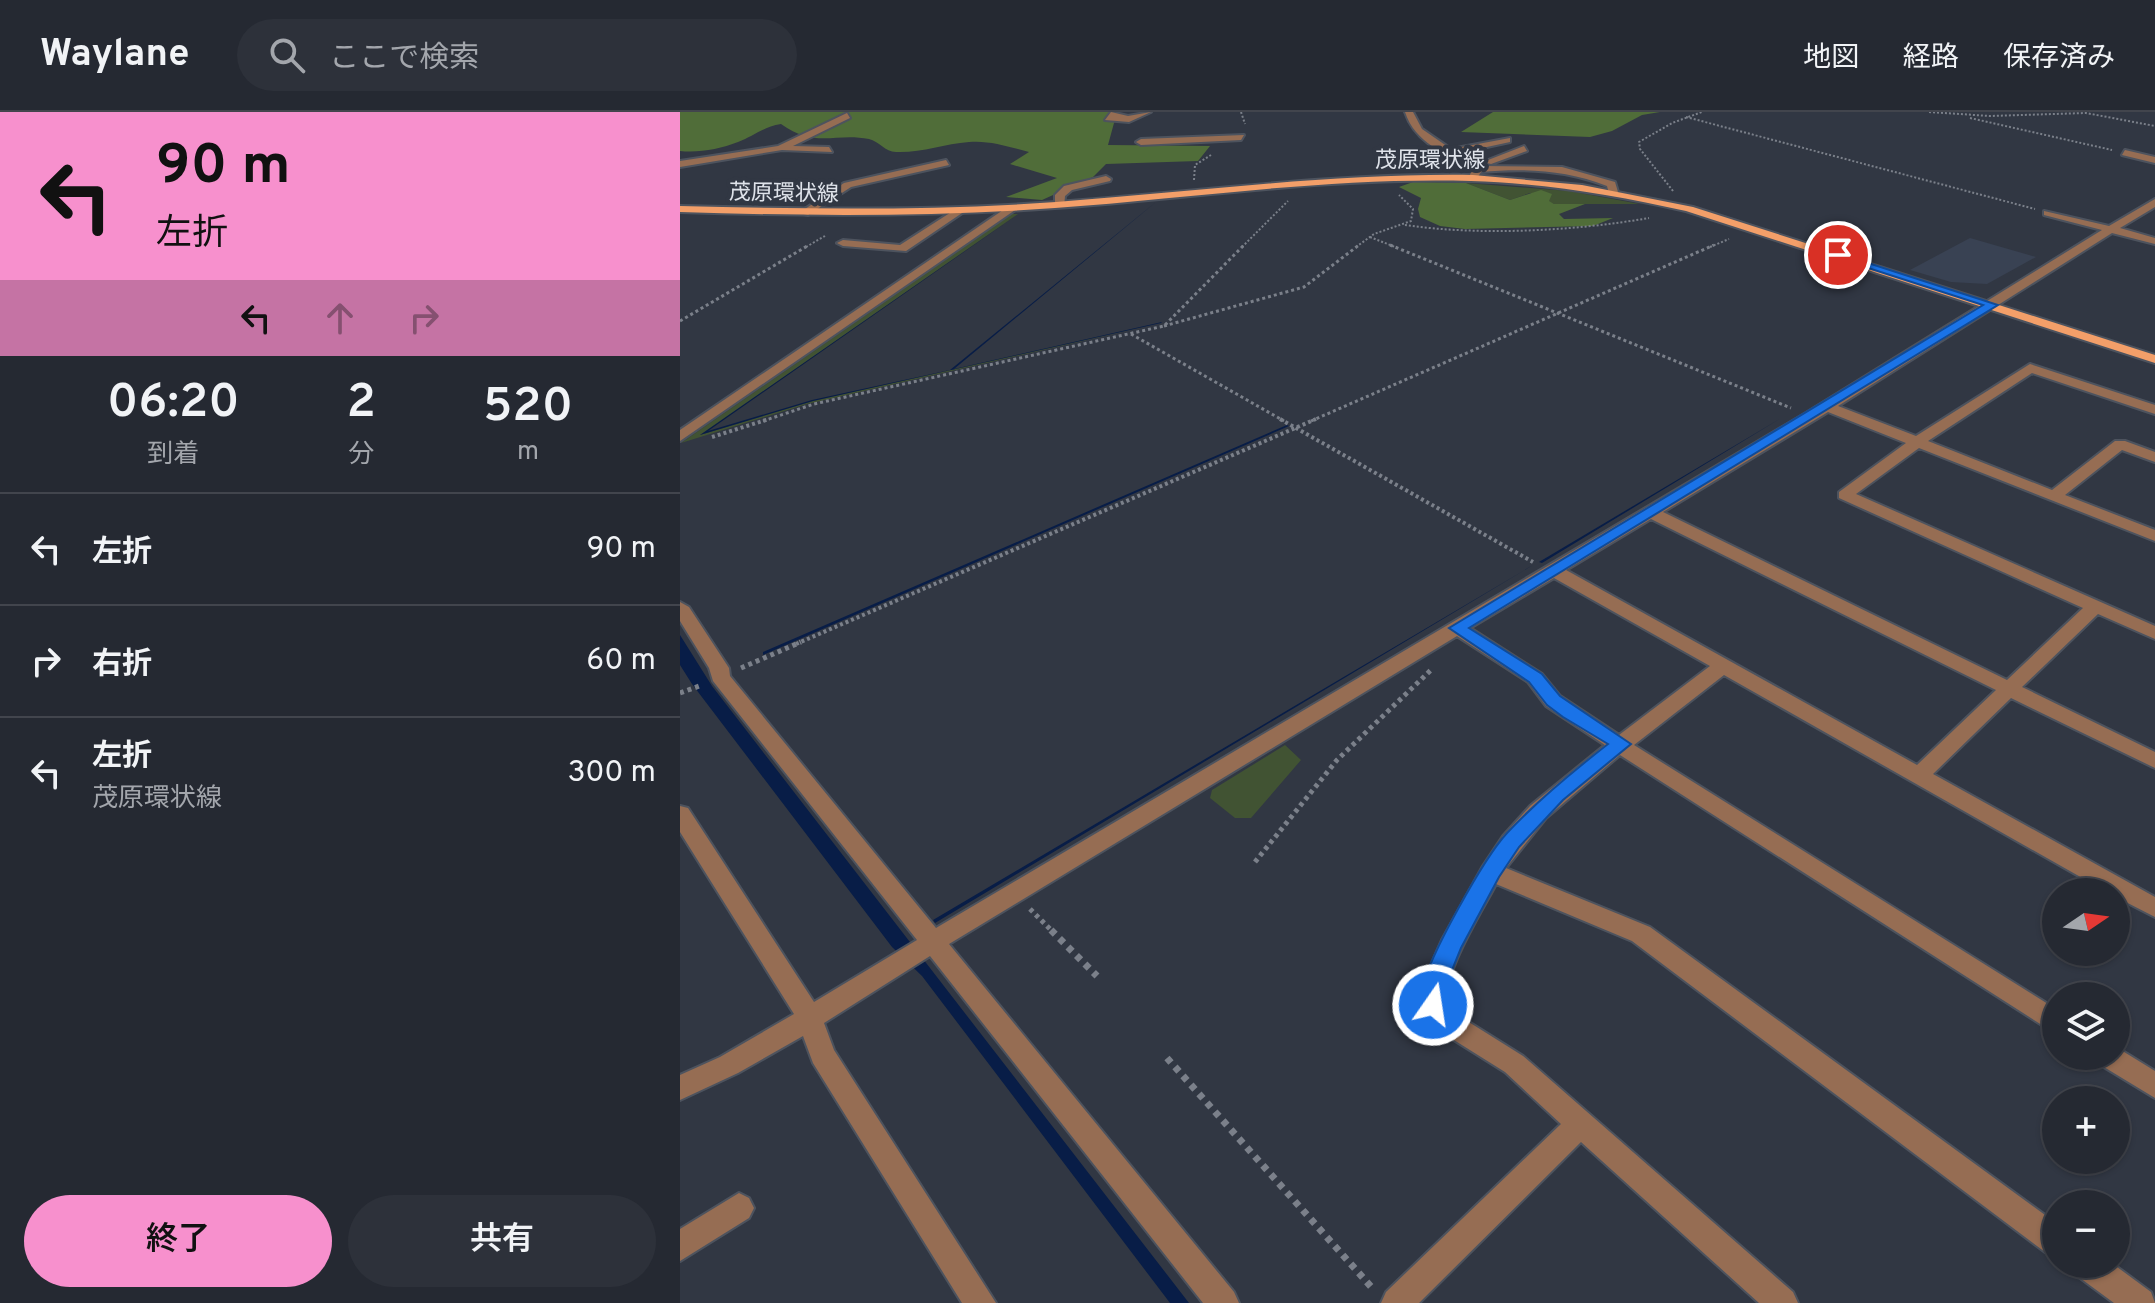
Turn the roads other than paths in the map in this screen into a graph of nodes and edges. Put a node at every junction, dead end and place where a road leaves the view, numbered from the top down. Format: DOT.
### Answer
graph roads {
  1 [pos="1147,112"];
  2 [pos="1409,112"];
  3 [pos="1111,115"];
  4 [pos="847,116"];
  5 [pos="1426,125"];
  6 [pos="1241,137"];
  7 [pos="1507,140"];
  8 [pos="1141,142"];
  9 [pos="1435,144"];
  10 [pos="780,148"];
  11 [pos="1524,149"];
  12 [pos="829,150"];
  13 [pos="1452,152"];
  14 [pos="2125,153"];
  15 [pos="2155,160"];
  16 [pos="946,163"];
  17 [pos="680,164"];
  18 [pos="1476,171"];
  19 [pos="1106,179"];
  20 [pos="1613,192"];
  21 [pos="2155,202"];
  22 [pos="1060,205"];
  23 [pos="1013,208"];
  24 [pos="680,209"];
  25 [pos="960,211"];
  26 [pos="804,213"];
  27 [pos="2048,213"];
  28 [pos="2111,229"];
  29 [pos="2155,241"];
  30 [pos="843,243"];
  31 [pos="1992,305"];
  32 [pos="2155,359"];
  33 [pos="2155,410"];
  34 [pos="1819,411"];
  35 [pos="680,437"];
  36 [pos="1917,442"];
  37 [pos="2155,457"];
  38 [pos="2054,496"];
  39 [pos="1651,512"];
  40 [pos="2155,536"];
  41 [pos="1553,572"];
  42 [pos="680,607"];
  43 [pos="2095,607"];
  44 [pos="1457,628"];
  45 [pos="2155,633"];
  46 [pos="1723,666"];
  47 [pos="2010,689"];
  48 [pos="1621,744"];
  49 [pos="2155,761"];
  50 [pos="1919,775"];
  51 [pos="680,814"];
  52 [pos="1491,872"];
  53 [pos="2155,908"];
  54 [pos="933,943"];
  55 [pos="2042,1014"];
  56 [pos="810,1018"];
  57 [pos="2130,1070"];
  58 [pos="2155,1086"];
  59 [pos="680,1088"];
  60 [pos="1581,1123"];
  61 [pos="739,1208"];
  62 [pos="2042,1231"];
  63 [pos="680,1246"];
  64 [pos="2106,1278"];
  65 [pos="2155,1289"];
  66 [pos="1403,1300"];
  67 [pos="980,1303"];
  68 [pos="1223,1303"];
  69 [pos="1782,1303"];
  70 [pos="2140,1303"];
  71 [pos="2148,1303"];
  1 -- 3 [label="street"];
  2 -- 9 [label="street"];
  4 -- 10 [label="street"];
  5 -- 9 [label="street"];
  6 -- 8 [label="street"];
  7 -- 13 [label="street"];
  9 -- 13 [label="street"];
  10 -- 12 [label="street"];
  10 -- 17 [label="street"];
  11 -- 18 [label="street"];
  13 -- 18 [label="street"];
  14 -- 15 [label="street"];
  16 -- 26 [label="street"];
  18 -- 20 [label="main road, 茂原環状線"];
  18 -- 20 [label="street"];
  18 -- 22 [label="main road, 茂原環状線"];
  19 -- 22 [label="street"];
  20 -- 31 [label="main road, 茂原環状線"];
  21 -- 28 [label="street"];
  22 -- 23 [label="main road, 茂原環状線"];
  23 -- 25 [label="main road, 茂原環状線"];
  23 -- 35 [label="street"];
  24 -- 26 [label="main road, 茂原環状線"];
  25 -- 26 [label="main road, 茂原環状線"];
  25 -- 30 [label="street"];
  27 -- 28 [label="street"];
  28 -- 29 [label="street"];
  28 -- 31 [label="street"];
  31 -- 32 [label="main road, 茂原環状線"];
  31 -- 34 [label="street"];
  33 -- 36 [label="street"];
  34 -- 36 [label="street"];
  34 -- 39 [label="street"];
  36 -- 38 [label="street"];
  36 -- 43 [label="street"];
  37 -- 38 [label="street"];
  38 -- 40 [label="street"];
  39 -- 41 [label="street"];
  39 -- 47 [label="street"];
  41 -- 44 [label="street"];
  41 -- 46 [label="street"];
  42 -- 54 [label="street"];
  43 -- 45 [label="street"];
  43 -- 47 [label="street"];
  44 -- 48 [label="street"];
  44 -- 54 [label="street"];
  46 -- 48 [label="street"];
  46 -- 50 [label="street"];
  47 -- 49 [label="street"];
  47 -- 50 [label="street"];
  48 -- 52 [label="street"];
  48 -- 55 [label="street"];
  50 -- 53 [label="street"];
  51 -- 56 [label="street"];
  52 -- 60 [label="street"];
  52 -- 62 [label="street"];
  54 -- 56 [label="street"];
  54 -- 68 [label="street"];
  56 -- 59 [label="street"];
  56 -- 67 [label="street"];
  57 -- 58 [label="street"];
  60 -- 66 [label="street"];
  60 -- 69 [label="street"];
  61 -- 63 [label="street"];
  64 -- 70 [label="street"];
  65 -- 71 [label="street"];
}
